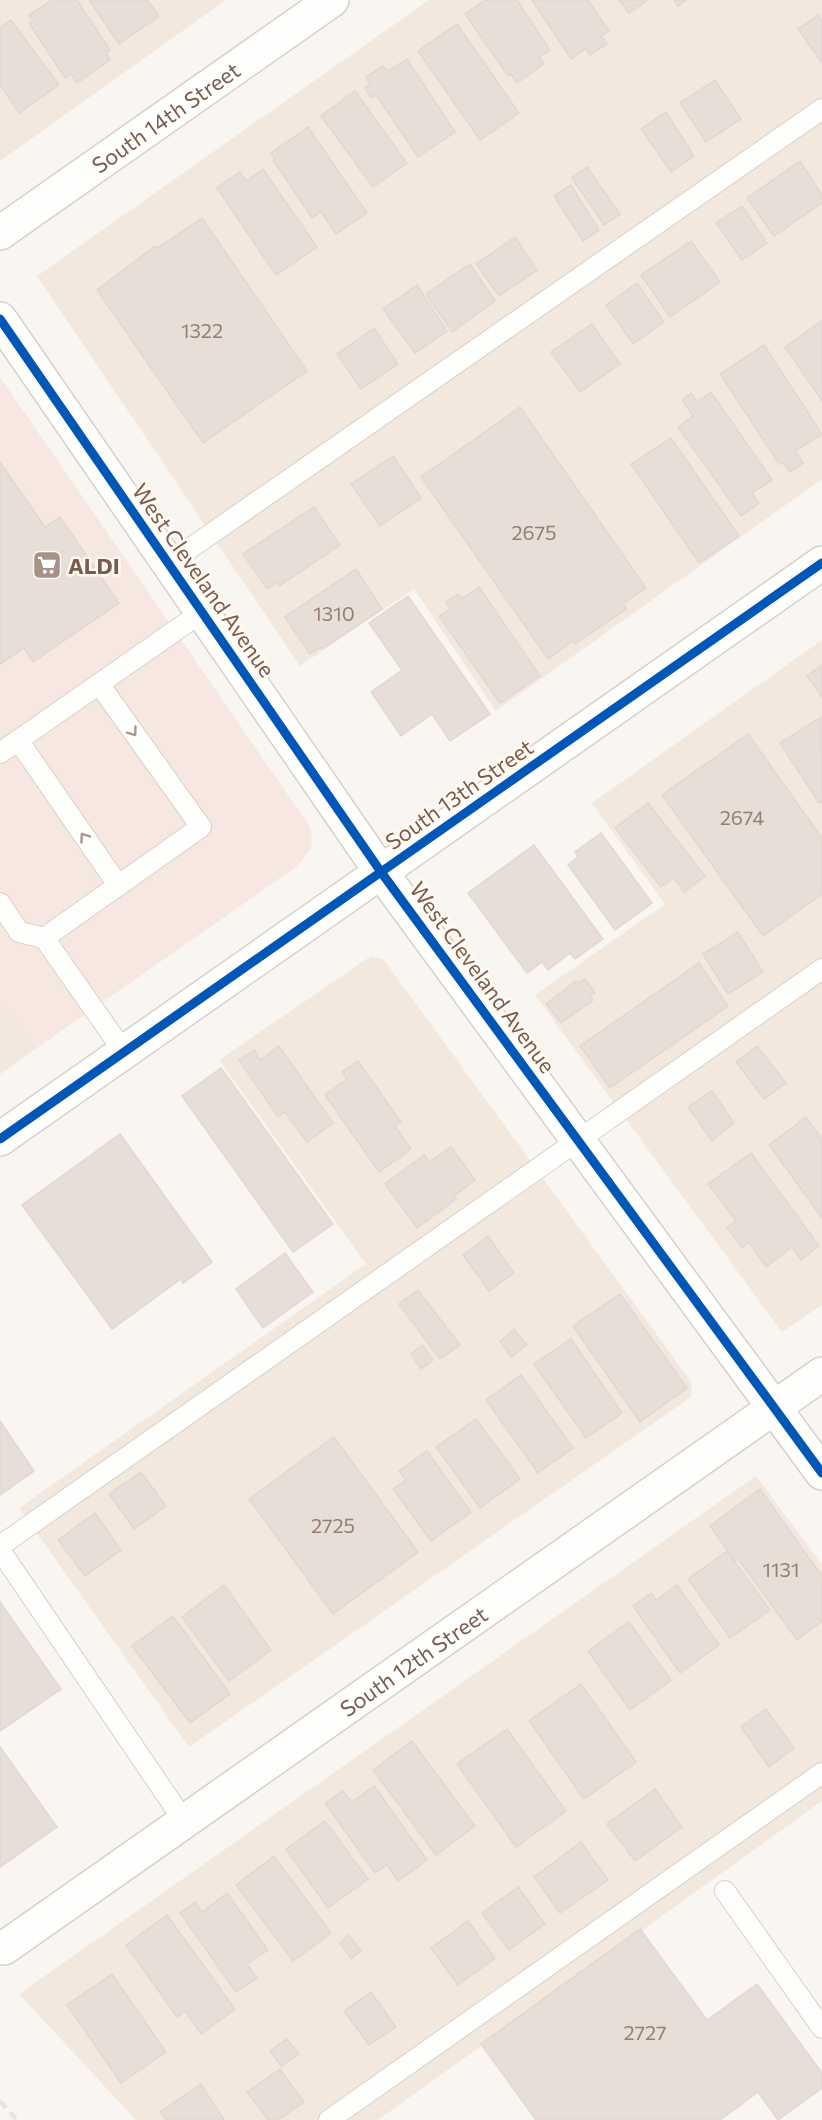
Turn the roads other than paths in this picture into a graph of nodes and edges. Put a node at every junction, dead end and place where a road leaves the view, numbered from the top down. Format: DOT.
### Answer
graph roads {
  1 [pos="332,0"];
  2 [pos="822,109"];
  3 [pos="0,233"];
  4 [pos="0,319"];
  5 [pos="169,563"];
  6 [pos="822,563"];
  7 [pos="202,612"];
  8 [pos="99,684"];
  9 [pos="18,740"];
  10 [pos="0,753"];
  11 [pos="381,872"];
  12 [pos="118,885"];
  13 [pos="0,903"];
  14 [pos="44,938"];
  15 [pos="822,969"];
  16 [pos="124,1052"];
  17 [pos="0,1139"];
  18 [pos="577,1139"];
  19 [pos="822,1374"];
  20 [pos="774,1407"];
  21 [pos="822,1473"];
  22 [pos="0,1548"];
  23 [pos="822,1773"];
  24 [pos="184,1821"];
  25 [pos="725,1892"];
  26 [pos="4,1948"];
  27 [pos="822,2028"];
  28 [pos="329,2120"];
  1 -- 3 [label="street, South 14th Street"];
  2 -- 5 [label="lane"];
  4 -- 5 [label="street, West Cleveland Avenue"];
  5 -- 7 [label="street, West Cleveland Avenue"];
  6 -- 11 [label="street, South 13th Street"];
  7 -- 8 [label="lane"];
  7 -- 11 [label="street, West Cleveland Avenue"];
  8 -- 9 [label="lane"];
  8 -- 12 [label="lane, one-way"];
  9 -- 10 [label="lane"];
  12 -- 9 [label="lane, one-way"];
  11 -- 16 [label="street, South 13th Street"];
  11 -- 18 [label="street, West Cleveland Avenue"];
  12 -- 14 [label="lane"];
  13 -- 14 [label="lane"];
  14 -- 16 [label="lane"];
  15 -- 18 [label="lane"];
  16 -- 17 [label="street, South 13th Street"];
  18 -- 20 [label="street, West Cleveland Avenue"];
  18 -- 22 [label="lane"];
  19 -- 20 [label="street, South 12th Street"];
  20 -- 21 [label="street, West Cleveland Avenue"];
  20 -- 24 [label="street, South 12th Street"];
  22 -- 24 [label="lane"];
  23 -- 28 [label="lane"];
  24 -- 26 [label="street, South 12th Street"];
  25 -- 27 [label="lane"];
}
